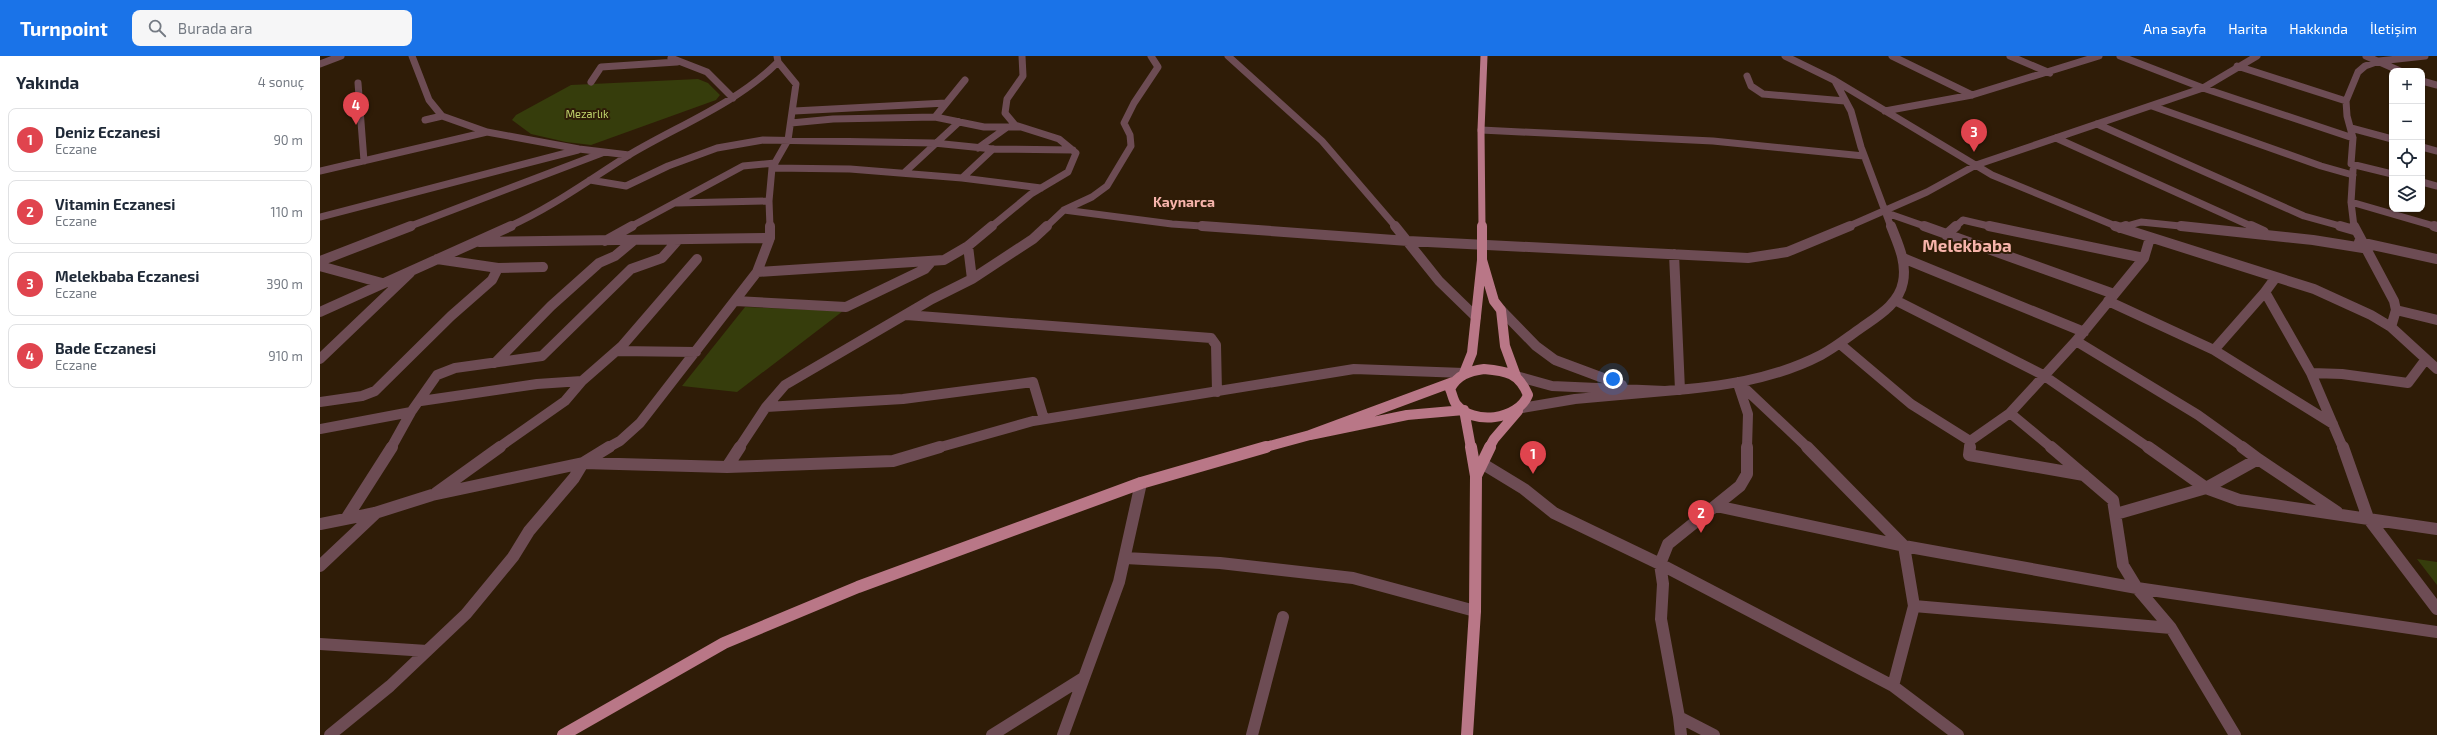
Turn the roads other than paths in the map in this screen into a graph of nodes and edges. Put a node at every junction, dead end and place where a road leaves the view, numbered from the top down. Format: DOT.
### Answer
graph roads {
  1 [pos="341,56"];
  2 [pos="412,56"];
  3 [pos="668,56"];
  4 [pos="1022,56"];
  5 [pos="1151,56"];
  6 [pos="1228,56"];
  7 [pos="1484,56"];
  8 [pos="1785,56"];
  9 [pos="1892,56"];
  10 [pos="2010,56"];
  11 [pos="2099,56"];
  12 [pos="2120,56"];
  13 [pos="2257,56"];
  14 [pos="2366,56"];
  15 [pos="2425,56"];
  16 [pos="320,59"];
  17 [pos="777,59"];
  18 [pos="330,60"];
  19 [pos="2379,61"];
  20 [pos="677,62"];
  21 [pos="320,64"];
  22 [pos="2237,66"];
  23 [pos="2394,68"];
  24 [pos="2050,73"];
  25 [pos="1747,76"];
  26 [pos="965,80"];
  27 [pos="1834,80"];
  28 [pos="591,82"];
  29 [pos="2425,82"];
  30 [pos="358,83"];
  31 [pos="2437,85"];
  32 [pos="2203,88"];
  33 [pos="1972,95"];
  34 [pos="733,98"];
  35 [pos="1846,101"];
  36 [pos="2346,101"];
  37 [pos="946,103"];
  38 [pos="2152,106"];
  39 [pos="794,111"];
  40 [pos="1885,111"];
  41 [pos="442,116"];
  42 [pos="935,117"];
  43 [pos="425,120"];
  44 [pos="959,122"];
  45 [pos="791,123"];
  46 [pos="2097,124"];
  47 [pos="1008,127"];
  48 [pos="1021,127"];
  49 [pos="2351,128"];
  50 [pos="1481,130"];
  51 [pos="487,132"];
  52 [pos="2056,138"];
  53 [pos="2353,138"];
  54 [pos="2389,138"];
  55 [pos="788,140"];
  56 [pos="934,144"];
  57 [pos="978,148"];
  58 [pos="2425,148"];
  59 [pos="580,149"];
  60 [pos="993,149"];
  61 [pos="1073,150"];
  62 [pos="2437,151"];
  63 [pos="604,152"];
  64 [pos="629,155"];
  65 [pos="1864,156"];
  66 [pos="364,161"];
  67 [pos="2351,164"];
  68 [pos="1976,165"];
  69 [pos="773,166"];
  70 [pos="320,171"];
  71 [pos="905,172"];
  72 [pos="2389,173"];
  73 [pos="2354,175"];
  74 [pos="962,178"];
  75 [pos="590,180"];
  76 [pos="2425,183"];
  77 [pos="2437,186"];
  78 [pos="1041,188"];
  79 [pos="769,201"];
  80 [pos="2351,202"];
  81 [pos="674,203"];
  82 [pos="1064,210"];
  83 [pos="1884,212"];
  84 [pos="320,217"];
  85 [pos="2437,227"];
  86 [pos="2120,228"];
  87 [pos="2354,230"];
  88 [pos="1946,235"];
  89 [pos="2269,235"];
  90 [pos="770,238"];
  91 [pos="2150,238"];
  92 [pos="678,240"];
  93 [pos="632,241"];
  94 [pos="1408,241"];
  95 [pos="475,242"];
  96 [pos="603,242"];
  97 [pos="1482,244"];
  98 [pos="2361,245"];
  99 [pos="968,246"];
  100 [pos="1674,254"];
  101 [pos="1903,258"];
  102 [pos="2144,258"];
  103 [pos="437,259"];
  104 [pos="697,259"];
  105 [pos="2437,259"];
  106 [pos="1482,260"];
  107 [pos="320,261"];
  108 [pos="932,261"];
  109 [pos="320,266"];
  110 [pos="543,267"];
  111 [pos="498,268"];
  112 [pos="414,269"];
  113 [pos="757,272"];
  114 [pos="2276,277"];
  115 [pos="972,279"];
  116 [pos="382,283"];
  117 [pos="2265,292"];
  118 [pos="2111,298"];
  119 [pos="1895,300"];
  120 [pos="735,301"];
  121 [pos="1501,310"];
  122 [pos="2396,310"];
  123 [pos="320,312"];
  124 [pos="906,315"];
  125 [pos="1476,317"];
  126 [pos="2437,320"];
  127 [pos="2391,327"];
  128 [pos="2084,332"];
  129 [pos="2076,341"];
  130 [pos="1840,344"];
  131 [pos="2214,350"];
  132 [pos="617,351"];
  133 [pos="696,352"];
  134 [pos="320,359"];
  135 [pos="2426,359"];
  136 [pos="495,362"];
  137 [pos="2437,370"];
  138 [pos="1464,373"];
  139 [pos="2311,373"];
  140 [pos="2043,375"];
  141 [pos="1516,376"];
  142 [pos="582,381"];
  143 [pos="1453,382"];
  144 [pos="1738,382"];
  145 [pos="1629,388"];
  146 [pos="1680,390"];
  147 [pos="1666,391"];
  148 [pos="1217,392"];
  149 [pos="421,401"];
  150 [pos="320,402"];
  151 [pos="766,407"];
  152 [pos="1520,409"];
  153 [pos="1464,410"];
  154 [pos="411,412"];
  155 [pos="2010,413"];
  156 [pos="1044,419"];
  157 [pos="2333,424"];
  158 [pos="320,429"];
  159 [pos="1310,435"];
  160 [pos="1970,441"];
  161 [pos="2258,459"];
  162 [pos="583,463"];
  163 [pos="1483,464"];
  164 [pos="727,467"];
  165 [pos="2085,475"];
  166 [pos="1476,476"];
  167 [pos="1142,483"];
  168 [pos="2206,488"];
  169 [pos="432,495"];
  170 [pos="1716,506"];
  171 [pos="376,513"];
  172 [pos="2339,513"];
  173 [pos="2116,514"];
  174 [pos="2368,518"];
  175 [pos="346,519"];
  176 [pos="320,524"];
  177 [pos="2437,529"];
  178 [pos="1904,546"];
  179 [pos="1125,558"];
  180 [pos="1660,564"];
  181 [pos="320,566"];
  182 [pos="2137,588"];
  183 [pos="1914,606"];
  184 [pos="2437,609"];
  185 [pos="1475,611"];
  186 [pos="1283,617"];
  187 [pos="2171,628"];
  188 [pos="2437,632"];
  189 [pos="320,644"];
  190 [pos="427,651"];
  191 [pos="1083,678"];
  192 [pos="1893,686"];
  193 [pos="1679,717"];
  194 [pos="330,735"];
  195 [pos="563,735"];
  196 [pos="992,735"];
  197 [pos="1063,735"];
  198 [pos="1252,735"];
  199 [pos="1467,735"];
  200 [pos="1681,735"];
  201 [pos="1714,735"];
  202 [pos="1958,735"];
  203 [pos="2235,735"];
  1 -- 18 [label="street"];
  2 -- 41 [label="street"];
  3 -- 20 [label="street"];
  4 -- 48 [label="street"];
  5 -- 82 [label="street"];
  6 -- 94 [label="street"];
  7 -- 50 [label="main road"];
  8 -- 27 [label="street"];
  9 -- 33 [label="street"];
  10 -- 24 [label="street"];
  11 -- 24 [label="street"];
  12 -- 32 [label="street"];
  13 -- 22 [label="street"];
  14 -- 19 [label="street"];
  15 -- 19 [label="street"];
  16 -- 18 [label="street"];
  17 -- 34 [label="street"];
  17 -- 39 [label="street"];
  18 -- 21 [label="street"];
  19 -- 23 [label="street"];
  19 -- 36 [label="street"];
  20 -- 28 [label="street"];
  20 -- 34 [label="street"];
  22 -- 32 [label="street"];
  22 -- 36 [label="street"];
  24 -- 33 [label="street"];
  25 -- 35 [label="street"];
  26 -- 37 [label="street"];
  27 -- 35 [label="street"];
  27 -- 40 [label="street"];
  29 -- 31 [label="street"];
  30 -- 66 [label="street"];
  32 -- 38 [label="street"];
  32 -- 53 [label="street"];
  33 -- 40 [label="street"];
  34 -- 64 [label="street"];
  35 -- 65 [label="street"];
  36 -- 49 [label="street"];
  37 -- 39 [label="street"];
  37 -- 42 [label="street"];
  38 -- 46 [label="street"];
  38 -- 73 [label="street"];
  39 -- 45 [label="street"];
  40 -- 68 [label="street"];
  41 -- 43 [label="street"];
  41 -- 51 [label="street"];
  42 -- 44 [label="street"];
  42 -- 45 [label="street"];
  44 -- 47 [label="street"];
  44 -- 56 [label="street"];
  45 -- 55 [label="street"];
  46 -- 52 [label="street"];
  46 -- 87 [label="street"];
  47 -- 48 [label="street"];
  47 -- 57 [label="street"];
  48 -- 61 [label="street"];
  49 -- 53 [label="street"];
  49 -- 54 [label="street"];
  50 -- 65 [label="street"];
  50 -- 97 [label="main road"];
  51 -- 59 [label="street"];
  51 -- 66 [label="street"];
  52 -- 68 [label="street"];
  52 -- 89 [label="street"];
  53 -- 67 [label="street"];
  55 -- 56 [label="street"];
  55 -- 69 [label="street"];
  55 -- 75 [label="street"];
  56 -- 57 [label="street"];
  56 -- 71 [label="street"];
  57 -- 60 [label="street"];
  58 -- 62 [label="street"];
  59 -- 63 [label="street"];
  59 -- 84 [label="street"];
  60 -- 61 [label="street"];
  60 -- 74 [label="street"];
  61 -- 78 [label="street"];
  63 -- 64 [label="street"];
  63 -- 107 [label="street"];
  64 -- 75 [label="street"];
  65 -- 83 [label="street"];
  66 -- 70 [label="street"];
  67 -- 72 [label="street"];
  67 -- 73 [label="street"];
  68 -- 83 [label="street"];
  68 -- 86 [label="street"];
  69 -- 71 [label="street"];
  69 -- 79 [label="street"];
  69 -- 81 [label="street"];
  71 -- 74 [label="street"];
  73 -- 80 [label="street"];
  74 -- 78 [label="street"];
  75 -- 95 [label="street"];
  76 -- 77 [label="street"];
  78 -- 99 [label="street"];
  79 -- 81 [label="street"];
  79 -- 90 [label="street"];
  80 -- 85 [label="street"];
  80 -- 87 [label="street"];
  81 -- 96 [label="street"];
  82 -- 94 [label="street"];
  82 -- 115 [label="street"];
  83 -- 88 [label="street"];
  83 -- 100 [label="street"];
  83 -- 101 [label="street"];
  86 -- 89 [label="street"];
  86 -- 91 [label="street"];
  87 -- 98 [label="street"];
  88 -- 102 [label="street"];
  88 -- 118 [label="street"];
  89 -- 98 [label="street"];
  90 -- 92 [label="street"];
  90 -- 113 [label="street"];
  91 -- 102 [label="street"];
  91 -- 114 [label="street"];
  92 -- 93 [label="street"];
  92 -- 136 [label="street"];
  93 -- 96 [label="street"];
  93 -- 136 [label="street"];
  94 -- 97 [label="street"];
  94 -- 125 [label="street"];
  95 -- 96 [label="street"];
  95 -- 103 [label="street"];
  97 -- 100 [label="street"];
  97 -- 106 [label="main road"];
  98 -- 105 [label="street"];
  98 -- 122 [label="street"];
  99 -- 108 [label="street"];
  99 -- 115 [label="street"];
  100 -- 146 [label="street"];
  101 -- 119 [label="street"];
  101 -- 128 [label="street"];
  102 -- 118 [label="street"];
  103 -- 111 [label="street"];
  103 -- 112 [label="street"];
  104 -- 132 [label="street"];
  106 -- 121 [label="main road"];
  106 -- 125 [label="main road"];
  108 -- 113 [label="street"];
  108 -- 120 [label="street"];
  109 -- 116 [label="street"];
  110 -- 111 [label="street"];
  111 -- 150 [label="street"];
  112 -- 116 [label="street"];
  112 -- 134 [label="street"];
  113 -- 120 [label="street"];
  114 -- 117 [label="street"];
  114 -- 127 [label="street"];
  115 -- 124 [label="street"];
  116 -- 123 [label="street"];
  117 -- 131 [label="street"];
  117 -- 139 [label="street"];
  118 -- 128 [label="street"];
  118 -- 131 [label="street"];
  119 -- 130 [label="street"];
  119 -- 140 [label="street"];
  120 -- 133 [label="street"];
  121 -- 141 [label="main road"];
  121 -- 145 [label="street"];
  122 -- 126 [label="street"];
  122 -- 127 [label="street"];
  124 -- 148 [label="street"];
  124 -- 151 [label="street"];
  125 -- 138 [label="main road"];
  127 -- 135 [label="street"];
  128 -- 129 [label="street"];
  129 -- 140 [label="street"];
  129 -- 161 [label="street"];
  130 -- 144 [label="street"];
  130 -- 160 [label="street"];
  131 -- 157 [label="street"];
  132 -- 133 [label="street"];
  132 -- 142 [label="street"];
  133 -- 162 [label="street"];
  135 -- 137 [label="street"];
  135 -- 139 [label="street"];
  136 -- 149 [label="street"];
  138 -- 141 [label="main road"];
  138 -- 143 [label="main road"];
  138 -- 148 [label="street"];
  139 -- 157 [label="street"];
  140 -- 155 [label="street"];
  140 -- 168 [label="street"];
  141 -- 145 [label="street"];
  141 -- 152 [label="main road"];
  142 -- 149 [label="street"];
  142 -- 169 [label="street"];
  143 -- 153 [label="main road"];
  143 -- 159 [label="main road"];
  144 -- 146 [label="street"];
  144 -- 170 [label="street"];
  144 -- 178 [label="street"];
  145 -- 147 [label="street"];
  146 -- 147 [label="street"];
  147 -- 152 [label="street"];
  148 -- 156 [label="street"];
  149 -- 154 [label="street"];
  151 -- 156 [label="street"];
  151 -- 164 [label="street"];
  152 -- 153 [label="main road"];
  152 -- 163 [label="main road"];
  153 -- 159 [label="main road"];
  153 -- 166 [label="main road"];
  154 -- 158 [label="street"];
  154 -- 175 [label="street"];
  155 -- 160 [label="street"];
  155 -- 165 [label="street"];
  156 -- 164 [label="street"];
  157 -- 174 [label="street"];
  159 -- 167 [label="main road"];
  160 -- 165 [label="street"];
  161 -- 168 [label="street"];
  161 -- 172 [label="street"];
  162 -- 164 [label="street"];
  162 -- 169 [label="street"];
  162 -- 190 [label="street"];
  163 -- 166 [label="main road"];
  163 -- 180 [label="street"];
  165 -- 173 [label="street"];
  166 -- 185 [label="main road"];
  167 -- 179 [label="street"];
  167 -- 195 [label="main road"];
  168 -- 172 [label="street"];
  168 -- 173 [label="street"];
  169 -- 171 [label="street"];
  170 -- 178 [label="street"];
  170 -- 180 [label="street"];
  171 -- 175 [label="street"];
  171 -- 181 [label="street"];
  172 -- 174 [label="street"];
  173 -- 182 [label="street"];
  174 -- 177 [label="street"];
  174 -- 184 [label="street"];
  175 -- 176 [label="street"];
  178 -- 182 [label="street"];
  178 -- 183 [label="street"];
  179 -- 185 [label="street"];
  179 -- 191 [label="street"];
  180 -- 192 [label="street"];
  180 -- 193 [label="street"];
  182 -- 187 [label="street"];
  182 -- 188 [label="street"];
  183 -- 187 [label="street"];
  183 -- 192 [label="street"];
  185 -- 199 [label="main road"];
  186 -- 198 [label="street"];
  187 -- 203 [label="street"];
  189 -- 190 [label="street"];
  190 -- 194 [label="street"];
  191 -- 196 [label="street"];
  191 -- 197 [label="street"];
  192 -- 202 [label="street"];
  193 -- 200 [label="street"];
  193 -- 201 [label="street"];
}
